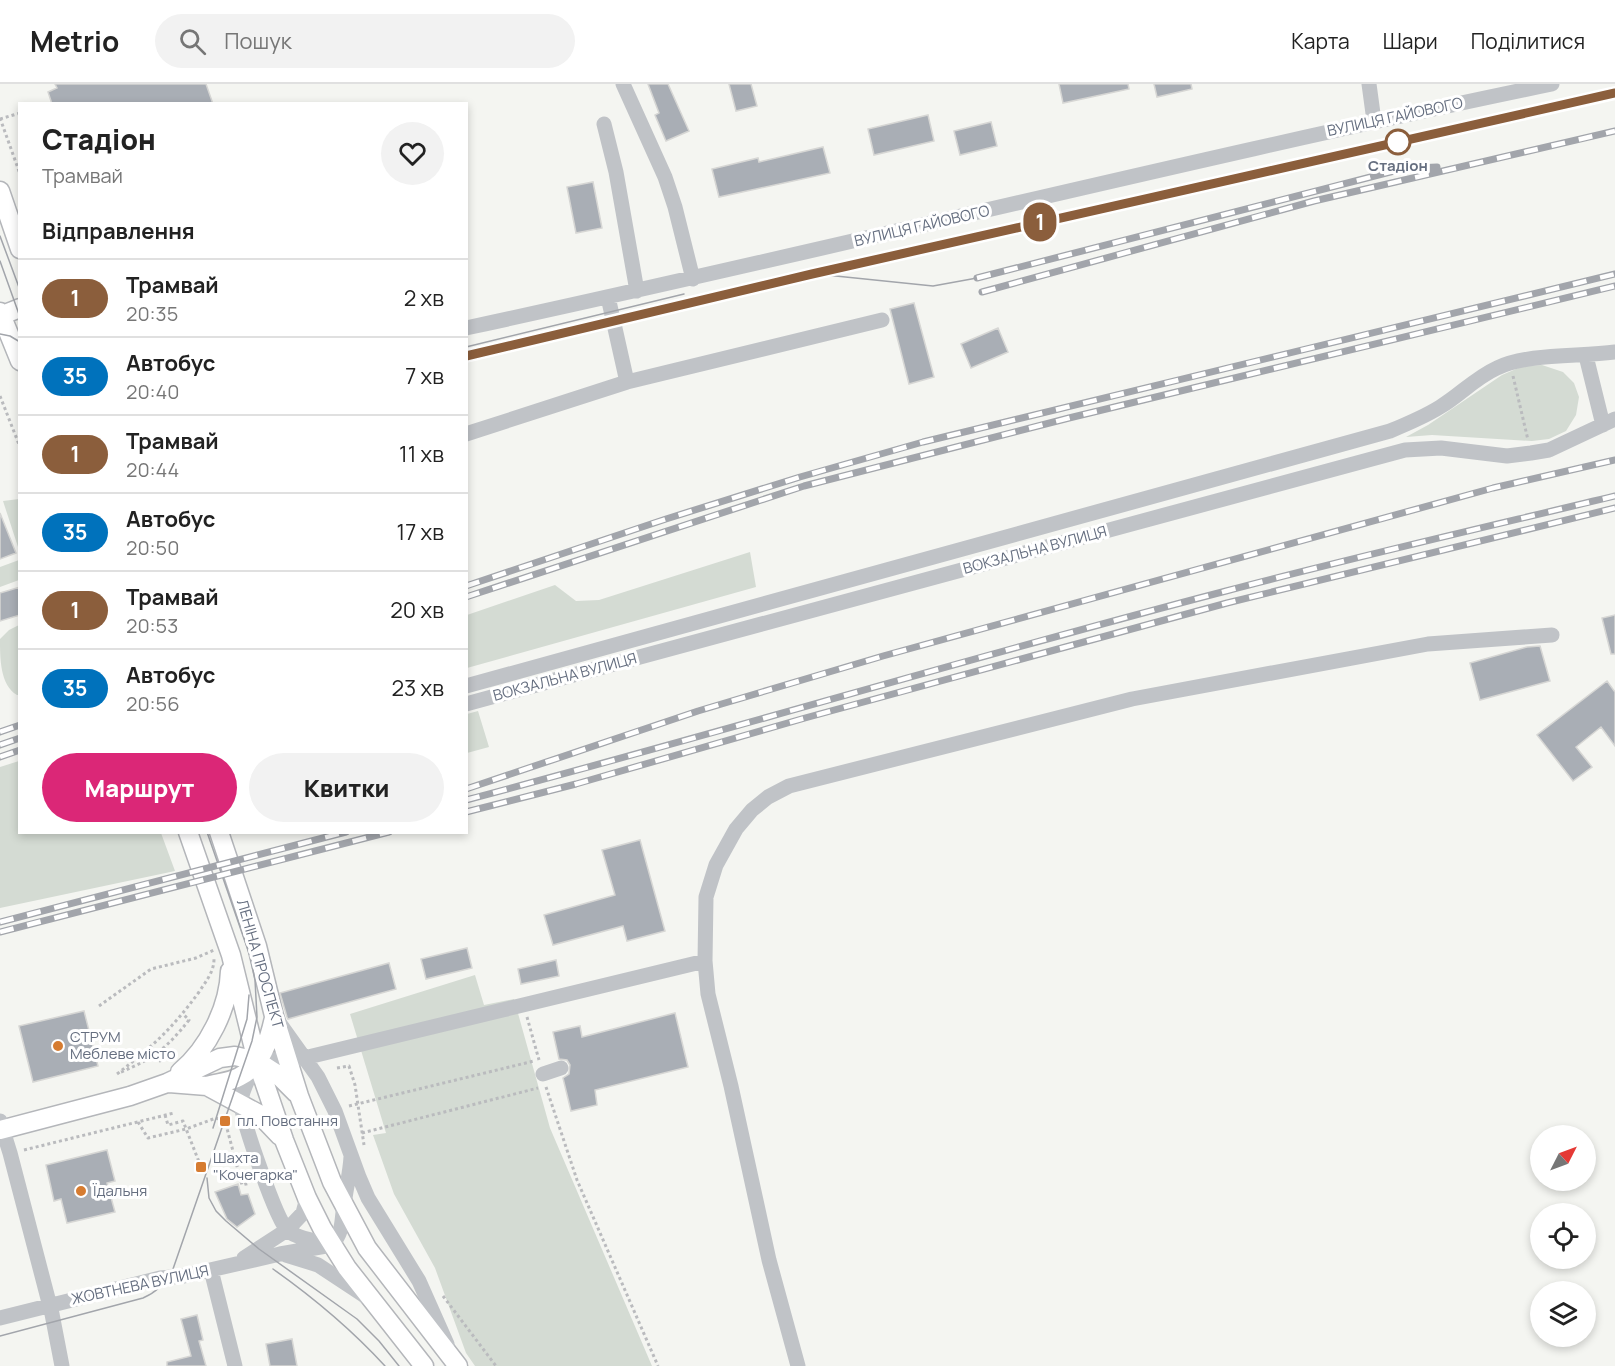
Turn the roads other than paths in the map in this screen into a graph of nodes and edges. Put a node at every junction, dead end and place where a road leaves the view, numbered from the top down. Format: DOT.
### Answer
graph roads {
  1 [pos="623,84"];
  2 [pos="1369,84"];
  3 [pos="1552,84"];
  4 [pos="1374,121"];
  5 [pos="604,124"];
  6 [pos="0,191"];
  7 [pos="18,243"];
  8 [pos="693,279"];
  9 [pos="637,291"];
  10 [pos="608,297"];
  11 [pos="18,309"];
  12 [pos="0,315"];
  13 [pos="882,320"];
  14 [pos="468,328"];
  15 [pos="10,335"];
  16 [pos="1615,352"];
  17 [pos="18,356"];
  18 [pos="1586,356"];
  19 [pos="627,382"];
  20 [pos="1609,422"];
  21 [pos="468,433"];
  22 [pos="1552,635"];
  23 [pos="468,685"];
  24 [pos="468,703"];
  25 [pos="189,834"];
  26 [pos="220,834"];
  27 [pos="231,955"];
  28 [pos="705,961"];
  29 [pos="274,1016"];
  30 [pos="296,1059"];
  31 [pos="257,1061"];
  32 [pos="561,1068"];
  33 [pos="542,1073"];
  34 [pos="167,1083"];
  35 [pos="207,1086"];
  36 [pos="299,1096"];
  37 [pos="241,1103"];
  38 [pos="1,1127"];
  39 [pos="284,1140"];
  40 [pos="359,1155"];
  41 [pos="307,1198"];
  42 [pos="344,1205"];
  43 [pos="277,1212"];
  44 [pos="287,1230"];
  45 [pos="332,1245"];
  46 [pos="259,1249"];
  47 [pos="280,1254"];
  48 [pos="229,1266"];
  49 [pos="211,1270"];
  50 [pos="374,1302"];
  51 [pos="49,1305"];
  52 [pos="0,1318"];
  53 [pos="456,1363"];
  54 [pos="62,1366"];
  55 [pos="235,1366"];
  56 [pos="424,1366"];
  57 [pos="798,1366"];
  1 -- 8 [label="street"];
  2 -- 4 [label="street"];
  3 -- 4 [label="street, ВУЛИЦЯ ГАЙОВОГО"];
  4 -- 8 [label="street, ВУЛИЦЯ ГАЙОВОГО"];
  5 -- 9 [label="street"];
  6 -- 7 [label="main road"];
  8 -- 9 [label="street, ВУЛИЦЯ ГАЙОВОГО"];
  9 -- 10 [label="street, ВУЛИЦЯ ГАЙОВОГО"];
  10 -- 14 [label="street, ВУЛИЦЯ ГАЙОВОГО"];
  10 -- 19 [label="street"];
  11 -- 12 [label="main road"];
  12 -- 15 [label="main road"];
  13 -- 19 [label="street"];
  15 -- 17 [label="main road"];
  16 -- 18 [label="street, ВОКЗАЛЬНА ВУЛИЦЯ"];
  18 -- 20 [label="street, ВОКЗАЛЬНА ВУЛИЦЯ"];
  18 -- 23 [label="street, ВОКЗАЛЬНА ВУЛИЦЯ"];
  19 -- 21 [label="street"];
  20 -- 24 [label="street, ВОКЗАЛЬНА ВУЛИЦЯ"];
  22 -- 28 [label="street"];
  25 -- 27 [label="main road, ЛЕНІНА ПРОСПЕКТ"];
  26 -- 29 [label="main road, ЛЕНІНА ПРОСПЕКТ"];
  27 -- 31 [label="main road, ЛЕНІНА ПРОСПЕКТ"];
  27 -- 34 [label="main road, ЛЕНІНА ПРОСПЕКТ"];
  28 -- 30 [label="street"];
  28 -- 57 [label="street"];
  29 -- 30 [label="main road, ЛЕНІНА ПРОСПЕКТ"];
  29 -- 31 [label="main road"];
  30 -- 31 [label="street"];
  30 -- 36 [label="main road, ЛЕНІНА ПРОСПЕКТ"];
  30 -- 40 [label="street"];
  31 -- 34 [label="main road"];
  31 -- 35 [label="main road"];
  31 -- 36 [label="main road"];
  31 -- 37 [label="street"];
  31 -- 39 [label="main road, ЛЕНІНА ПРОСПЕКТ"];
  32 -- 33 [label="street"];
  34 -- 35 [label="main road"];
  34 -- 38 [label="main road"];
  35 -- 37 [label="main road"];
  36 -- 42 [label="main road, ЛЕНІНА ПРОСПЕКТ"];
  37 -- 39 [label="main road"];
  37 -- 43 [label="street"];
  38 -- 51 [label="street"];
  39 -- 41 [label="main road, ЛЕНІНА ПРОСПЕКТ"];
  40 -- 42 [label="street"];
  40 -- 53 [label="street"];
  41 -- 44 [label="street"];
  41 -- 45 [label="main road, ЛЕНІНА ПРОСПЕКТ"];
  42 -- 45 [label="street"];
  42 -- 53 [label="main road, ЛЕНІНА ПРОСПЕКТ"];
  43 -- 44 [label="street"];
  43 -- 46 [label="street"];
  44 -- 45 [label="street"];
  44 -- 46 [label="street"];
  45 -- 47 [label="street, ЖОВТНЕВА ВУЛИЦЯ"];
  45 -- 50 [label="main road, ЛЕНІНА ПРОСПЕКТ"];
  46 -- 48 [label="street"];
  47 -- 48 [label="street, ЖОВТНЕВА ВУЛИЦЯ"];
  47 -- 50 [label="street, ЖОВТНЕВА ВУЛИЦЯ"];
  48 -- 49 [label="street, ЖОВТНЕВА ВУЛИЦЯ"];
  49 -- 51 [label="street, ЖОВТНЕВА ВУЛИЦЯ"];
  49 -- 55 [label="street"];
  50 -- 56 [label="main road, ЛЕНІНА ПРОСПЕКТ"];
  51 -- 52 [label="street, ЖОВТНЕВА ВУЛИЦЯ"];
  51 -- 54 [label="street"];
}
